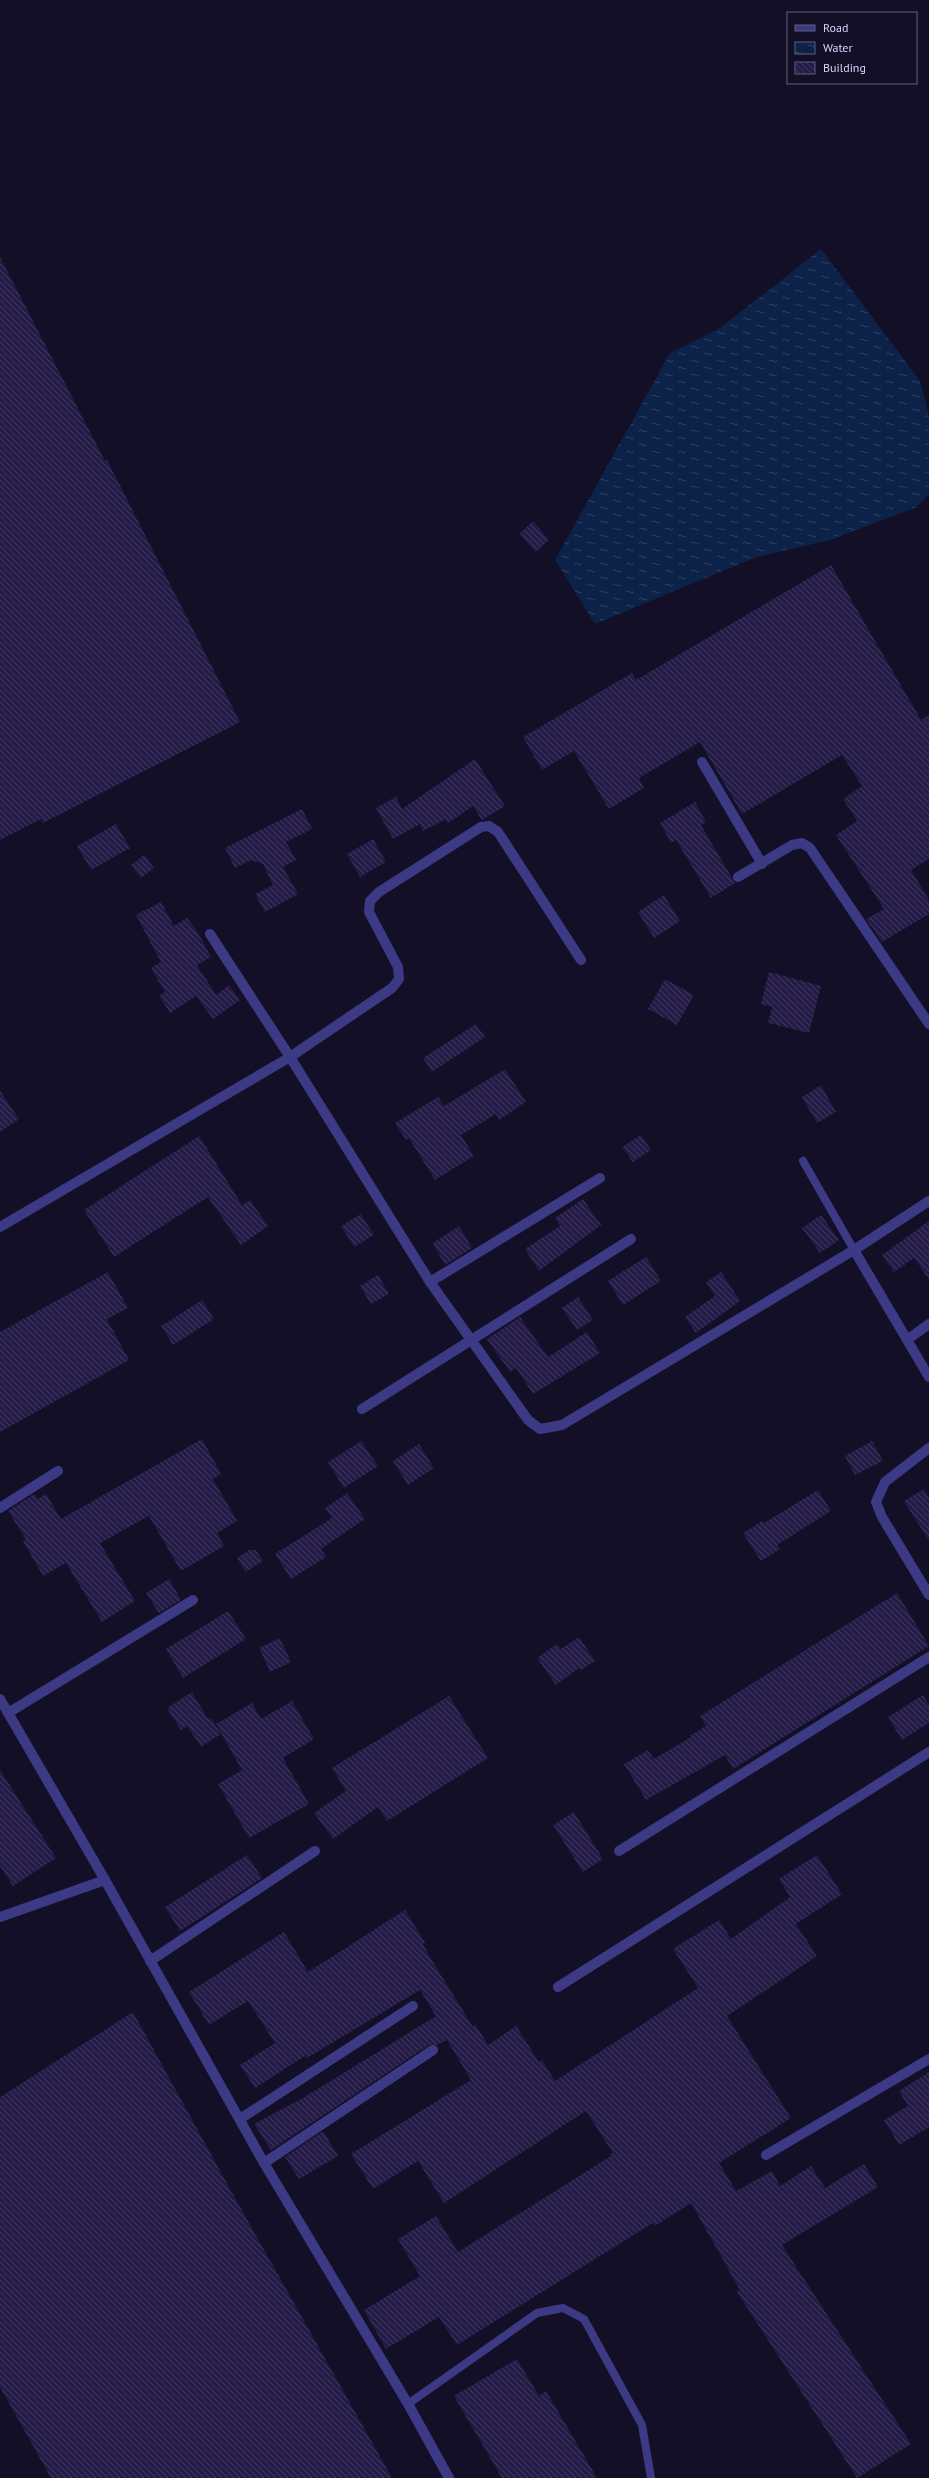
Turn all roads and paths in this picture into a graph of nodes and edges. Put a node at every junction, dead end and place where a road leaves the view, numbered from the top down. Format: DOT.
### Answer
graph roads {
  1 [pos="702,762"];
  2 [pos="762,864"];
  3 [pos="738,877"];
  4 [pos="210,934"];
  5 [pos="581,960"];
  6 [pos="929,1024"];
  7 [pos="290,1057"];
  8 [pos="803,1161"];
  9 [pos="600,1178"];
  10 [pos="929,1201"];
  11 [pos="0,1227"];
  12 [pos="631,1239"];
  13 [pos="854,1250"];
  14 [pos="430,1282"];
  15 [pos="929,1324"];
  16 [pos="908,1339"];
  17 [pos="470,1341"];
  18 [pos="929,1377"];
  19 [pos="362,1409"];
  20 [pos="929,1448"];
  21 [pos="58,1471"];
  22 [pos="0,1508"];
  23 [pos="929,1595"];
  24 [pos="193,1600"];
  25 [pos="929,1657"];
  26 [pos="0,1699"];
  27 [pos="8,1713"];
  28 [pos="929,1752"];
  29 [pos="315,1851"];
  30 [pos="619,1851"];
  31 [pos="105,1880"];
  32 [pos="0,1917"];
  33 [pos="150,1961"];
  34 [pos="558,1987"];
  35 [pos="413,2006"];
  36 [pos="433,2050"];
  37 [pos="929,2059"];
  38 [pos="240,2119"];
  39 [pos="766,2155"];
  40 [pos="264,2162"];
  41 [pos="408,2404"];
  42 [pos="449,2478"];
  43 [pos="651,2478"];
  1 -- 2 [label="street"];
  2 -- 3 [label="street"];
  2 -- 6 [label="street"];
  4 -- 7 [label="street"];
  5 -- 7 [label="street"];
  7 -- 11 [label="street"];
  7 -- 14 [label="street"];
  8 -- 13 [label="lane"];
  9 -- 14 [label="street"];
  10 -- 13 [label="street"];
  12 -- 17 [label="street"];
  13 -- 16 [label="street"];
  13 -- 17 [label="street"];
  14 -- 17 [label="street"];
  15 -- 16 [label="street"];
  16 -- 18 [label="street"];
  17 -- 19 [label="street"];
  20 -- 23 [label="street"];
  21 -- 22 [label="street"];
  24 -- 27 [label="street"];
  25 -- 30 [label="street"];
  26 -- 27 [label="street"];
  27 -- 31 [label="street"];
  28 -- 34 [label="street"];
  29 -- 33 [label="street"];
  31 -- 32 [label="street"];
  31 -- 33 [label="street"];
  33 -- 38 [label="street"];
  35 -- 38 [label="street"];
  36 -- 40 [label="street"];
  37 -- 39 [label="street"];
  38 -- 40 [label="street"];
  40 -- 41 [label="street"];
  41 -- 42 [label="street"];
  41 -- 43 [label="lane"];
}
